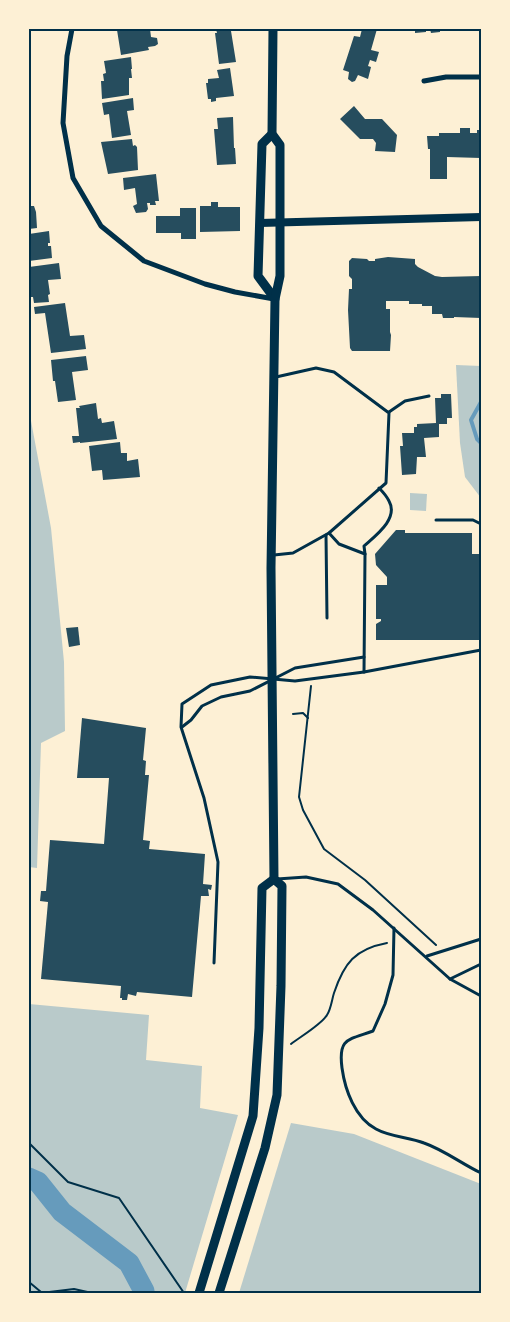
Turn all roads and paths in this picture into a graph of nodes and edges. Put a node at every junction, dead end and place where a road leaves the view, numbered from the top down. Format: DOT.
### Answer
graph roads {
  1 [pos="72,29"];
  2 [pos="272,29"];
  3 [pos="481,77"];
  4 [pos="424,80"];
  5 [pos="272,134"];
  6 [pos="481,218"];
  7 [pos="279,222"];
  8 [pos="260,223"];
  9 [pos="275,299"];
  10 [pos="273,378"];
  11 [pos="429,396"];
  12 [pos="388,413"];
  13 [pos="379,488"];
  14 [pos="436,520"];
  15 [pos="481,524"];
  16 [pos="327,534"];
  17 [pos="365,554"];
  18 [pos="271,556"];
  19 [pos="328,618"];
  20 [pos="481,650"];
  21 [pos="364,656"];
  22 [pos="364,672"];
  23 [pos="312,678"];
  24 [pos="272,679"];
  25 [pos="293,714"];
  26 [pos="308,718"];
  27 [pos="181,727"];
  28 [pos="274,879"];
  29 [pos="394,928"];
  30 [pos="481,939"];
  31 [pos="394,941"];
  32 [pos="443,951"];
  33 [pos="427,957"];
  34 [pos="214,963"];
  35 [pos="481,964"];
  36 [pos="450,979"];
  37 [pos="481,996"];
  38 [pos="291,1044"];
  39 [pos="29,1143"];
  40 [pos="481,1173"];
  41 [pos="29,1282"];
  42 [pos="41,1293"];
  43 [pos="92,1293"];
  44 [pos="184,1293"];
  45 [pos="200,1293"];
  46 [pos="219,1293"];
  1 -- 9 [label="street"];
  2 -- 5 [label="main road"];
  3 -- 4 [label="street"];
  5 -- 7 [label="main road"];
  5 -- 8 [label="main road"];
  6 -- 7 [label="street"];
  7 -- 8 [label="street"];
  7 -- 9 [label="main road"];
  8 -- 9 [label="main road"];
  9 -- 10 [label="main road"];
  10 -- 12 [label="lane"];
  10 -- 18 [label="main road"];
  11 -- 12 [label="lane"];
  12 -- 13 [label="lane"];
  13 -- 16 [label="lane"];
  13 -- 17 [label="lane"];
  14 -- 15 [label="lane"];
  16 -- 17 [label="lane"];
  16 -- 18 [label="lane"];
  16 -- 19 [label="lane"];
  17 -- 21 [label="lane"];
  18 -- 24 [label="main road"];
  20 -- 22 [label="lane"];
  21 -- 22 [label="lane"];
  21 -- 24 [label="lane"];
  22 -- 23 [label="lane"];
  23 -- 24 [label="lane"];
  23 -- 26 [label="path"];
  24 -- 27 [label="lane"];
  24 -- 27 [label="lane"];
  24 -- 28 [label="main road"];
  25 -- 26 [label="path"];
  26 -- 32 [label="path"];
  27 -- 34 [label="lane"];
  28 -- 29 [label="lane"];
  28 -- 45 [label="main road"];
  28 -- 46 [label="main road"];
  29 -- 31 [label="lane"];
  29 -- 33 [label="lane"];
  30 -- 32 [label="lane"];
  31 -- 38 [label="path"];
  31 -- 40 [label="lane"];
  32 -- 33 [label="lane"];
  33 -- 36 [label="lane"];
  35 -- 36 [label="lane"];
  36 -- 37 [label="lane"];
  39 -- 44 [label="path"];
  41 -- 42 [label="path"];
  42 -- 43 [label="path"];
}
